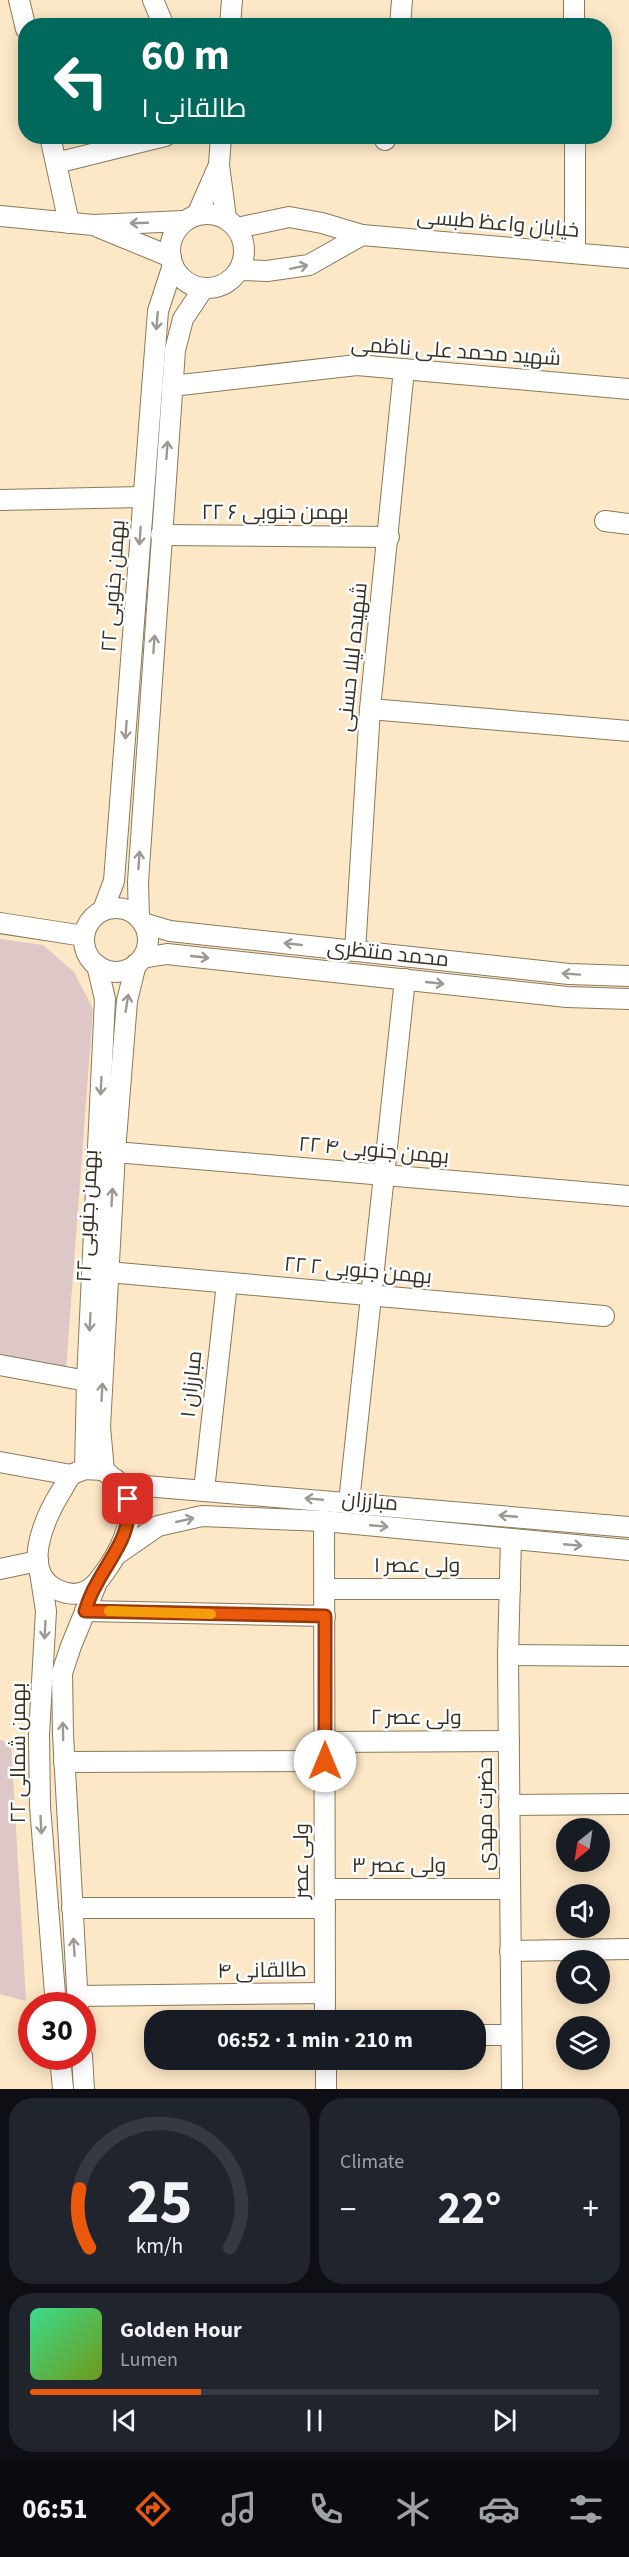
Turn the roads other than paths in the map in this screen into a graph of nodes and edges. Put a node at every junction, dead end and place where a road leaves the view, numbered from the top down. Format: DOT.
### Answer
graph roads {
  1 [pos="19,0"];
  2 [pos="153,0"];
  3 [pos="232,0"];
  4 [pos="402,0"];
  5 [pos="574,0"];
  6 [pos="23,18"];
  7 [pos="161,18"];
  8 [pos="231,18"];
  9 [pos="401,18"];
  10 [pos="574,18"];
  11 [pos="52,144"];
  12 [pos="133,144"];
  13 [pos="220,144"];
  14 [pos="575,144"];
  15 [pos="56,163"];
  16 [pos="219,165"];
  17 [pos="0,216"];
  18 [pos="191,218"];
  19 [pos="69,223"];
  20 [pos="231,223"];
  21 [pos="93,225"];
  22 [pos="362,235"];
  23 [pos="575,253"];
  24 [pos="629,258"];
  25 [pos="172,261"];
  26 [pos="240,270"];
  27 [pos="203,289"];
  28 [pos="404,369"];
  29 [pos="172,386"];
  30 [pos="629,389"];
  31 [pos="143,497"];
  32 [pos="0,500"];
  33 [pos="605,521"];
  34 [pos="629,524"];
  35 [pos="161,535"];
  36 [pos="389,537"];
  37 [pos="130,669"];
  38 [pos="152,670"];
  39 [pos="370,710"];
  40 [pos="629,731"];
  41 [pos="103,910"];
  42 [pos="141,921"];
  43 [pos="0,923"];
  44 [pos="84,936"];
  45 [pos="355,951"];
  46 [pos="139,961"];
  47 [pos="97,965"];
  48 [pos="629,976"];
  49 [pos="405,979"];
  50 [pos="629,999"];
  51 [pos="115,1152"];
  52 [pos="384,1175"];
  53 [pos="629,1196"];
  54 [pos="108,1272"];
  55 [pos="226,1282"];
  56 [pos="371,1295"];
  57 [pos="604,1316"];
  58 [pos="0,1365"];
  59 [pos="87,1381"];
  60 [pos="0,1462"];
  61 [pos="87,1472"];
  62 [pos="122,1485"];
  63 [pos="204,1490"];
  64 [pos="350,1502"];
  65 [pos="324,1521"];
  66 [pos="629,1527"];
  67 [pos="511,1539"];
  68 [pos="629,1550"];
  69 [pos="116,1555"];
  70 [pos="39,1566"];
  71 [pos="0,1569"];
  72 [pos="96,1585"];
  73 [pos="325,1589"];
  74 [pos="510,1589"];
  75 [pos="85,1611"];
  76 [pos="325,1616"];
  77 [pos="508,1655"];
  78 [pos="629,1656"];
  79 [pos="509,1741"];
  80 [pos="325,1752"];
  81 [pos="64,1762"];
  82 [pos="629,1804"];
  83 [pos="509,1805"];
  84 [pos="510,1889"];
  85 [pos="325,1898"];
  86 [pos="72,1908"];
  87 [pos="629,1949"];
  88 [pos="510,1951"];
  89 [pos="55,1992"];
  90 [pos="77,1992"];
  91 [pos="325,1993"];
  92 [pos="96,2000"];
  93 [pos="325,2010"];
  94 [pos="486,2035"];
  95 [pos="511,2035"];
  96 [pos="61,2070"];
  97 [pos="83,2070"];
  98 [pos="326,2070"];
  99 [pos="63,2089"];
  100 [pos="84,2089"];
  101 [pos="326,2089"];
  102 [pos="512,2089"];
  1 -- 6 [label="street"];
  2 -- 7 [label="street"];
  3 -- 8 [label="street"];
  4 -- 9 [label="street"];
  5 -- 10 [label="street"];
  11 -- 15 [label="street"];
  12 -- 15 [label="street"];
  13 -- 16 [label="street"];
  14 -- 23 [label="street"];
  15 -- 19 [label="street"];
  16 -- 18 [label="street"];
  16 -- 20 [label="street"];
  17 -- 19 [label="street"];
  18 -- 20 [label="street"];
  18 -- 21 [label="street, one-way"];
  18 -- 25 [label="street"];
  19 -- 21 [label="street"];
  20 -- 22 [label="street, خیابان واعظ طبسی"];
  20 -- 26 [label="street"];
  21 -- 25 [label="street"];
  22 -- 23 [label="street, خیابان واعظ طبسی"];
  26 -- 22 [label="street, one-way"];
  23 -- 24 [label="street, خیابان واعظ طبسی"];
  25 -- 27 [label="street"];
  25 -- 31 [label="street, ۲۲ بهمن جنوبی, one-way"];
  26 -- 27 [label="street"];
  27 -- 29 [label="street, ۲۲ بهمن جنوبی"];
  28 -- 29 [label="street, شهید محمد علی ناظمی"];
  28 -- 30 [label="street, شهید محمد علی ناظمی"];
  28 -- 36 [label="street, شهیده لیلا حسنی"];
  35 -- 29 [label="street, ۲۲ بهمن جنوبی, one-way"];
  31 -- 32 [label="street"];
  31 -- 37 [label="street, ۲۲ بهمن جنوبی, one-way"];
  33 -- 34 [label="street"];
  35 -- 36 [label="street, ۲۲ بهمن جنوبی ۶"];
  38 -- 35 [label="street, ۲۲ بهمن جنوبی, one-way"];
  36 -- 39 [label="street, شهیده لیلا حسنی"];
  37 -- 38 [label="street"];
  37 -- 41 [label="street, ۲۲ بهمن جنوبی, one-way"];
  42 -- 38 [label="street, ۲۲ بهمن جنوبی, one-way"];
  39 -- 40 [label="street"];
  39 -- 45 [label="street, شهیده لیلا حسنی"];
  41 -- 42 [label="street"];
  41 -- 44 [label="street"];
  45 -- 42 [label="street, محمد منتظری, one-way"];
  42 -- 46 [label="street"];
  43 -- 44 [label="street"];
  44 -- 47 [label="street"];
  48 -- 45 [label="street, محمد منتظری, one-way"];
  46 -- 47 [label="street"];
  46 -- 49 [label="street, محمد منتظری, one-way"];
  51 -- 46 [label="street, ۲۲ بهمن جنوبی, one-way"];
  47 -- 59 [label="street, ۲۲ بهمن جنوبی, one-way"];
  49 -- 50 [label="street, محمد منتظری, one-way"];
  49 -- 52 [label="street"];
  51 -- 52 [label="street, ۲۲ بهمن جنوبی ۴"];
  54 -- 51 [label="street, ۲۲ بهمن جنوبی, one-way"];
  52 -- 53 [label="street, ۲۲ بهمن جنوبی ۴"];
  52 -- 56 [label="street"];
  54 -- 55 [label="street, ۲۲ بهمن جنوبی ۲"];
  61 -- 54 [label="street, ۲۲ بهمن جنوبی, one-way"];
  55 -- 56 [label="street, ۲۲ بهمن جنوبی ۲"];
  55 -- 63 [label="street, مبارزان ۱"];
  56 -- 57 [label="street, ۲۲ بهمن جنوبی ۲"];
  56 -- 64 [label="street"];
  58 -- 59 [label="street"];
  59 -- 61 [label="street, ۲۲ بهمن جنوبی"];
  60 -- 61 [label="street"];
  61 -- 62 [label="street"];
  61 -- 70 [label="street"];
  62 -- 63 [label="street, مبارزان"];
  62 -- 69 [label="street"];
  64 -- 63 [label="street, مبارزان, one-way"];
  66 -- 64 [label="street, مبارزان, one-way"];
  65 -- 67 [label="street, مبارزان, one-way"];
  69 -- 65 [label="street, مبارزان, one-way"];
  65 -- 73 [label="street, ولی عصر"];
  67 -- 68 [label="street, مبارزان, one-way"];
  67 -- 74 [label="street, حضرت مهدی"];
  69 -- 72 [label="street"];
  70 -- 71 [label="street"];
  70 -- 72 [label="street"];
  70 -- 89 [label="street, ۲۲ بهمن شمالی, one-way"];
  72 -- 75 [label="street"];
  73 -- 74 [label="street, ولی عصر ۱"];
  73 -- 76 [label="street, ولی عصر"];
  74 -- 77 [label="street, حضرت مهدی"];
  75 -- 76 [label="street"];
  81 -- 75 [label="street, one-way"];
  76 -- 80 [label="street, ولی عصر"];
  77 -- 78 [label="street"];
  77 -- 79 [label="street, حضرت مهدی"];
  79 -- 80 [label="street, ولی عصر ۲"];
  79 -- 83 [label="street, حضرت مهدی"];
  80 -- 81 [label="street, ولی عصر ۲"];
  80 -- 85 [label="street, ولی عصر"];
  81 -- 86 [label="street"];
  82 -- 83 [label="street"];
  83 -- 84 [label="street, حضرت مهدی"];
  84 -- 85 [label="street, ولی عصر ۳"];
  84 -- 88 [label="street, حضرت مهدی"];
  85 -- 86 [label="street, ولی عصر ۳"];
  85 -- 91 [label="street, ولی عصر"];
  90 -- 86 [label="street, one-way"];
  87 -- 88 [label="street"];
  88 -- 95 [label="street, حضرت مهدی"];
  91 -- 92 [label="street, طالقانی ۴"];
  91 -- 93 [label="street, ولی عصر"];
  94 -- 95 [label="street"];
  95 -- 102 [label="street, حضرت مهدی"];
  96 -- 99 [label="street"];
  97 -- 100 [label="street"];
  98 -- 101 [label="street"];
}
